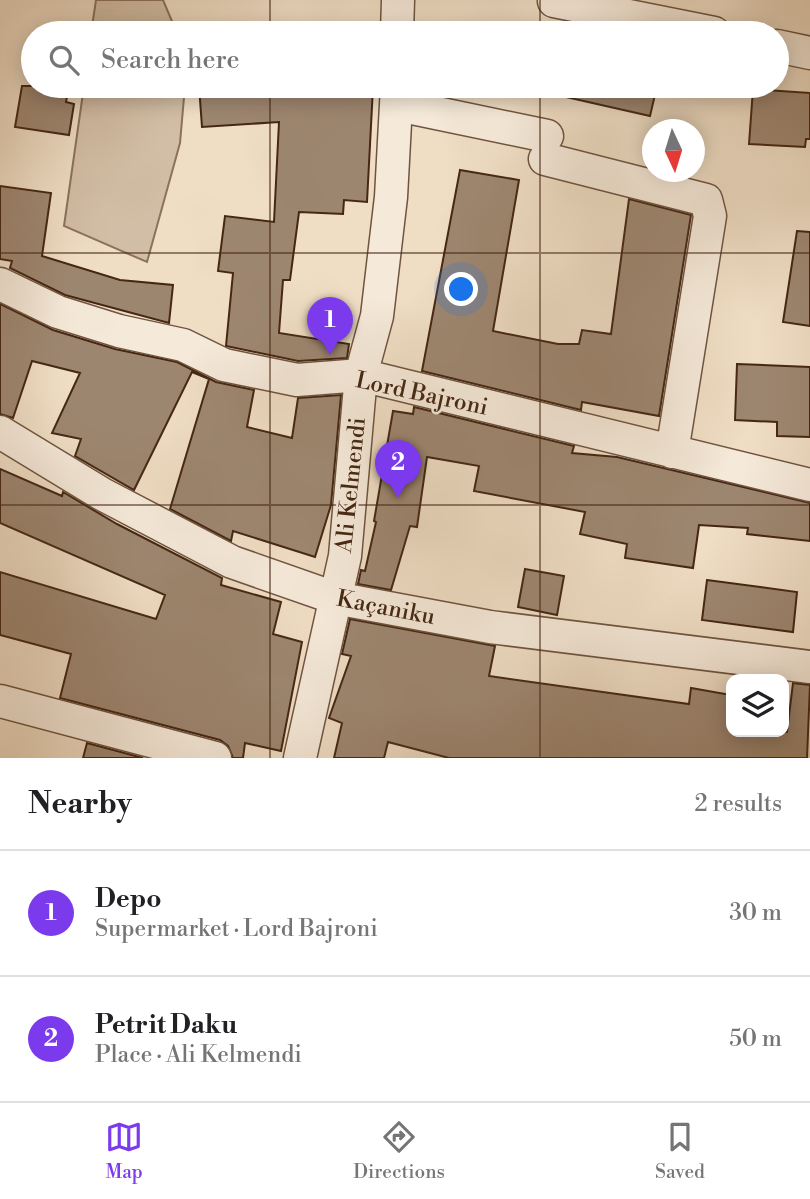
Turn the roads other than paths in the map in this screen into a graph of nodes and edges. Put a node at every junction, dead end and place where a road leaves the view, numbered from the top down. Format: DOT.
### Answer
graph roads {
  1 [pos="398,0"];
  2 [pos="554,1"];
  3 [pos="397,21"];
  4 [pos="654,21"];
  5 [pos="789,49"];
  6 [pos="810,53"];
  7 [pos="397,98"];
  8 [pos="403,98"];
  9 [pos="0,284"];
  10 [pos="361,376"];
  11 [pos="0,432"];
  12 [pos="672,452"];
  13 [pos="810,485"];
  14 [pos="335,598"];
  15 [pos="810,667"];
  16 [pos="0,701"];
  17 [pos="215,758"];
  18 [pos="300,758"];
  1 -- 3 [label="street"];
  2 -- 4 [label="street"];
  5 -- 6 [label="street"];
  7 -- 10 [label="street, Ali Kelmendi"];
  8 -- 12 [label="street"];
  9 -- 10 [label="street, Lord Bajroni"];
  10 -- 12 [label="street, Lord Bajroni"];
  10 -- 14 [label="street, Ali Kelmendi"];
  11 -- 14 [label="street, Kaçaniku"];
  12 -- 13 [label="street, Lord Bajroni"];
  14 -- 15 [label="street, Kaçaniku"];
  14 -- 18 [label="street, Ali Kelmendi"];
  16 -- 17 [label="street"];
}
